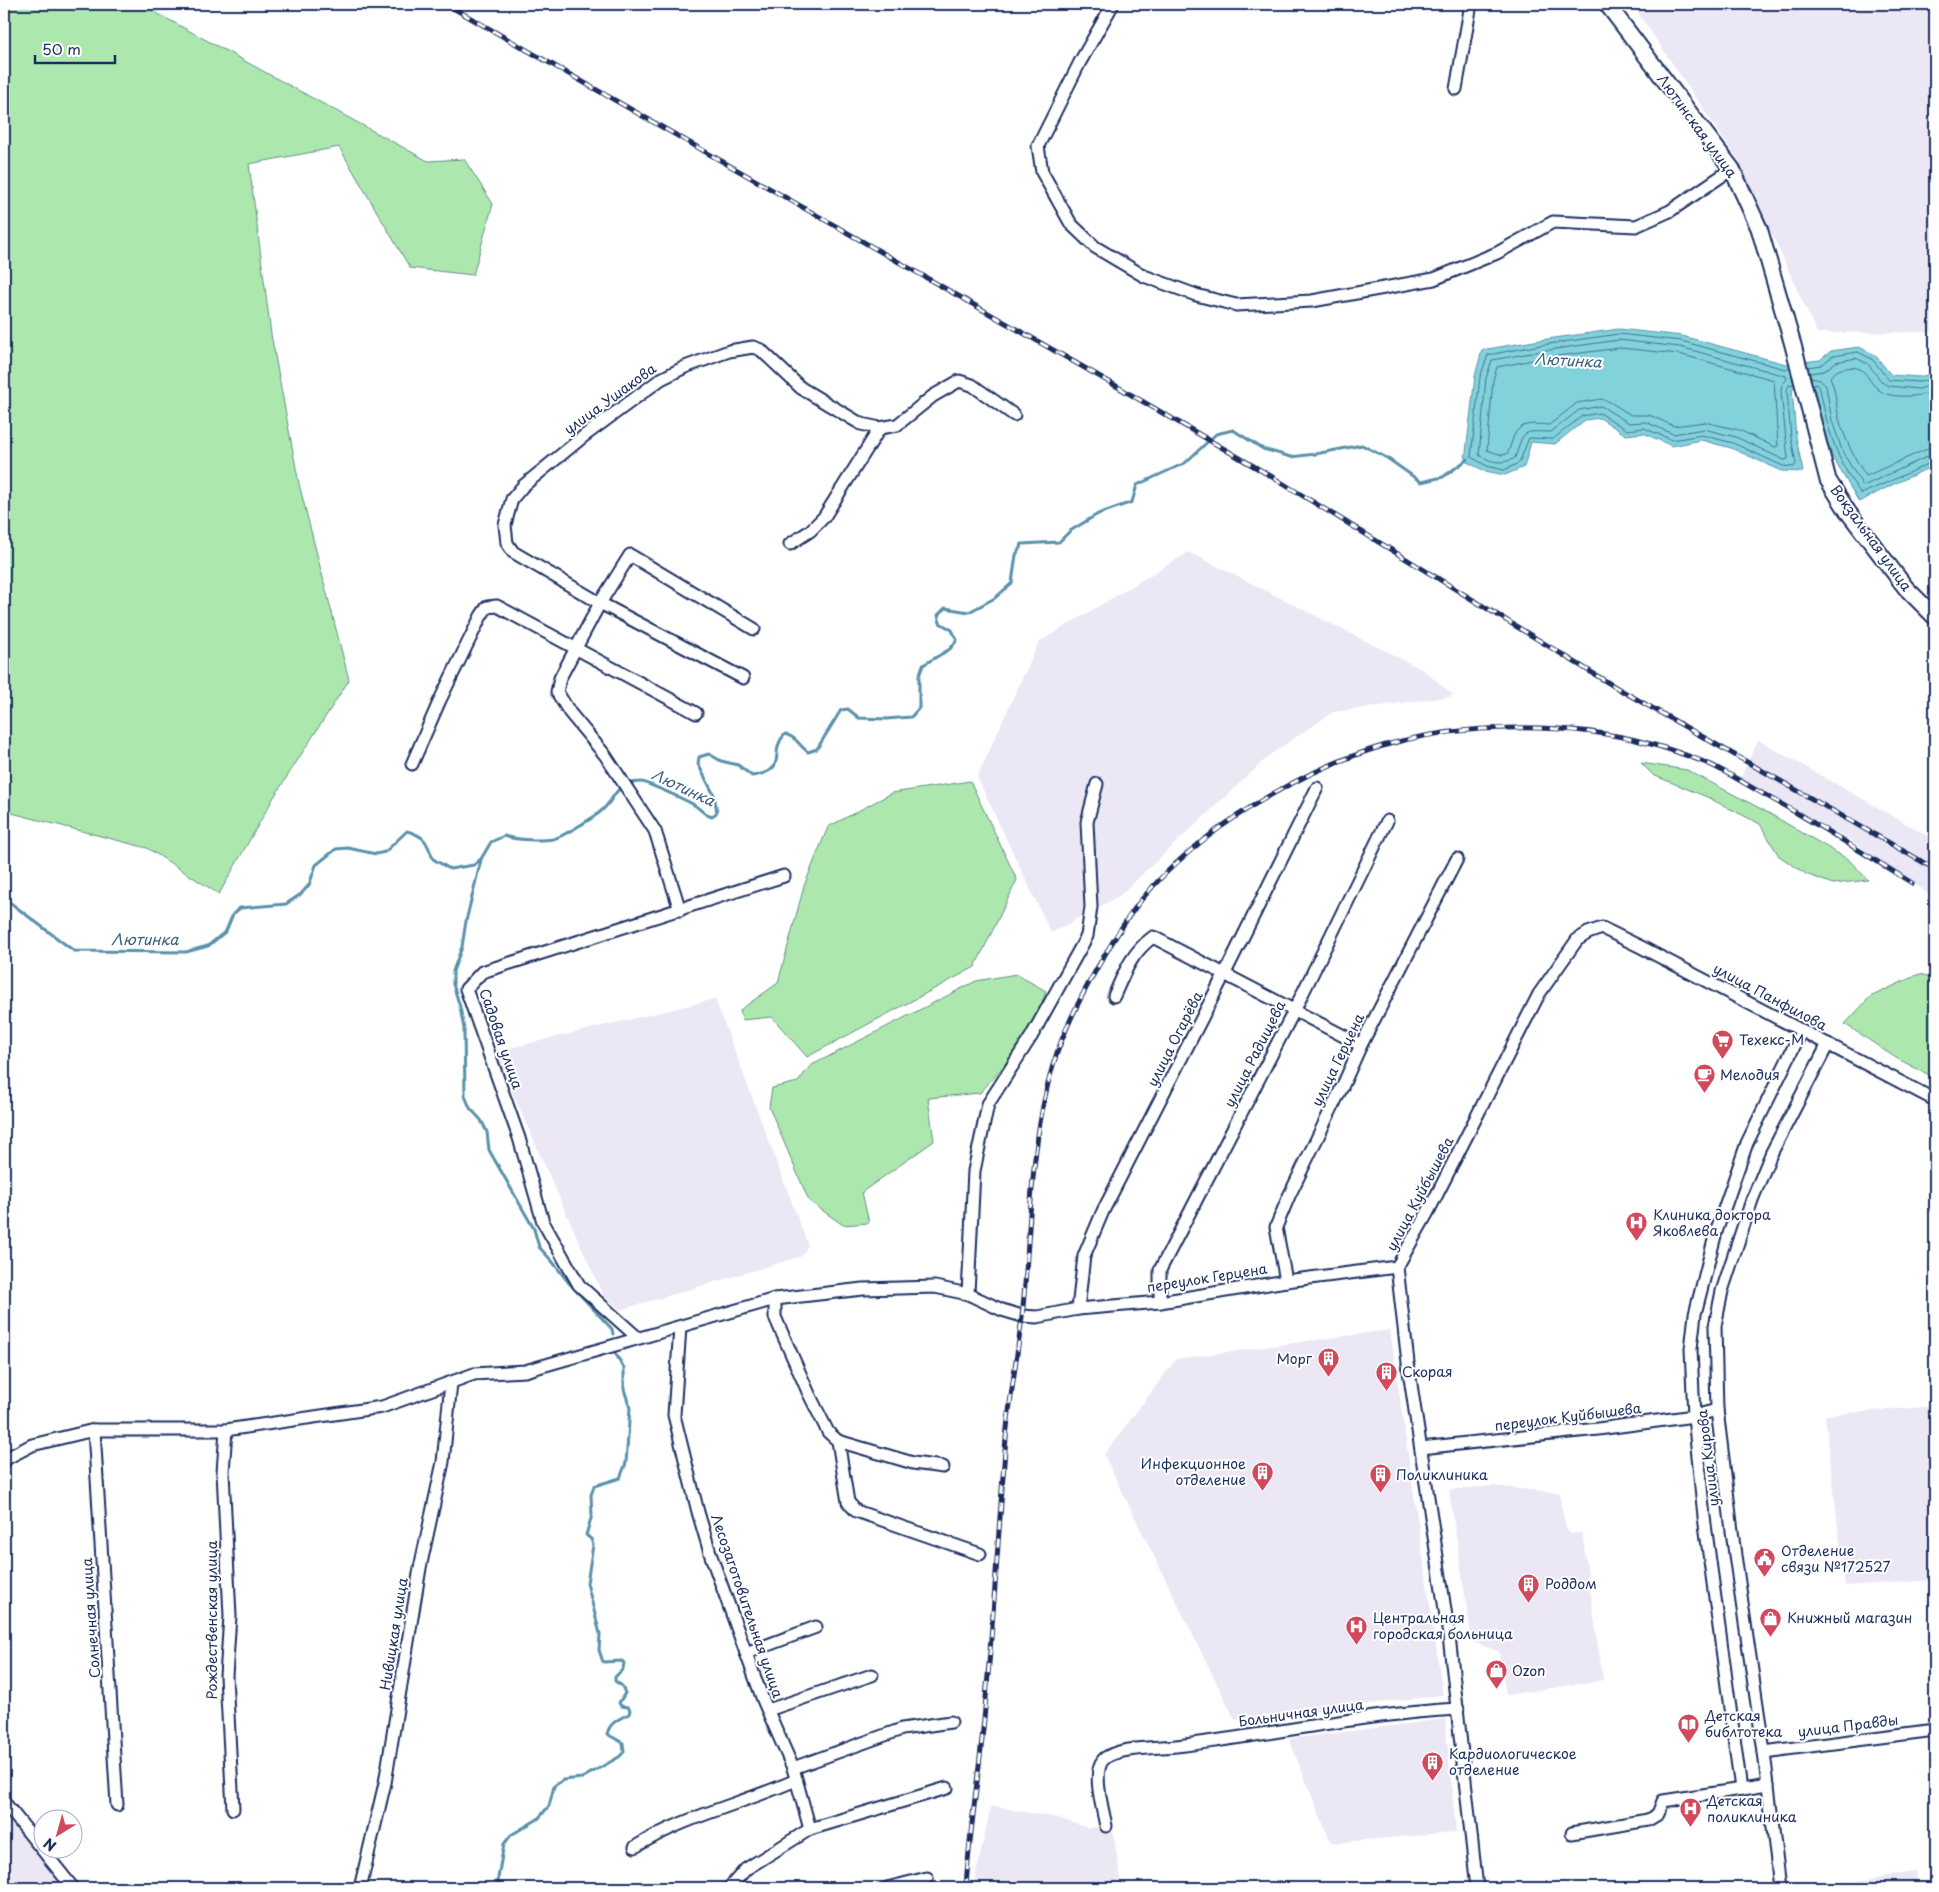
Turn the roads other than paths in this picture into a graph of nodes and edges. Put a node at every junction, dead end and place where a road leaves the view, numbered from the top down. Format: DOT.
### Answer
graph roads {
  1 [pos="1113,4"];
  2 [pos="1471,4"];
  3 [pos="1608,4"];
  4 [pos="1456,89"];
  5 [pos="1732,169"];
  6 [pos="1014,415"];
  7 [pos="880,428"];
  8 [pos="1828,480"];
  9 [pos="790,544"];
  10 [pos="600,603"];
  11 [pos="1935,617"];
  12 [pos="754,629"];
  13 [pos="576,647"];
  14 [pos="743,678"];
  15 [pos="696,713"];
  16 [pos="412,764"];
  17 [pos="1097,784"];
  18 [pos="1318,788"];
  19 [pos="1387,821"];
  20 [pos="1457,859"];
  21 [pos="784,876"];
  22 [pos="680,910"];
  23 [pos="1588,932"];
  24 [pos="1225,973"];
  25 [pos="1114,996"];
  26 [pos="1294,1011"];
  27 [pos="1802,1030"];
  28 [pos="1828,1044"];
  29 [pos="1361,1045"];
  30 [pos="1935,1100"];
  31 [pos="1397,1267"];
  32 [pos="1286,1281"];
  33 [pos="968,1294"];
  34 [pos="775,1299"];
  35 [pos="1160,1302"];
  36 [pos="1078,1310"];
  37 [pos="680,1328"];
  38 [pos="638,1337"];
  39 [pos="451,1383"];
  40 [pos="1717,1410"];
  41 [pos="1694,1416"];
  42 [pos="94,1430"];
  43 [pos="226,1430"];
  44 [pos="838,1441"];
  45 [pos="1421,1448"];
  46 [pos="4,1462"];
  47 [pos="943,1467"];
  48 [pos="980,1554"];
  49 [pos="816,1627"];
  50 [pos="746,1653"];
  51 [pos="872,1675"];
  52 [pos="1458,1709"];
  53 [pos="768,1710"];
  54 [pos="951,1722"];
  55 [pos="1935,1730"];
  56 [pos="1764,1752"];
  57 [pos="793,1768"];
  58 [pos="796,1780"];
  59 [pos="1768,1785"];
  60 [pos="947,1788"];
  61 [pos="1741,1789"];
  62 [pos="4,1802"];
  63 [pos="117,1805"];
  64 [pos="233,1809"];
  65 [pos="1106,1826"];
  66 [pos="810,1829"];
  67 [pos="1572,1833"];
  68 [pos="635,1847"];
  69 [pos="926,1878"];
  70 [pos="73,1888"];
  71 [pos="360,1888"];
  72 [pos="729,1888"];
  73 [pos="887,1888"];
  74 [pos="1477,1888"];
  75 [pos="1780,1888"];
  1 -- 5 [label="street"];
  2 -- 4 [label="street"];
  3 -- 5 [label="main road, Лютинская улица"];
  5 -- 8 [label="main road, Лютинская улица"];
  6 -- 7 [label="street"];
  7 -- 9 [label="street"];
  7 -- 10 [label="street, улица Ушакова"];
  8 -- 11 [label="main road, Вокзальная улица"];
  10 -- 12 [label="street"];
  10 -- 13 [label="street"];
  10 -- 14 [label="street"];
  13 -- 15 [label="street"];
  13 -- 16 [label="street"];
  13 -- 22 [label="street"];
  17 -- 33 [label="street"];
  18 -- 24 [label="street, улица Огарёва"];
  19 -- 26 [label="street, улица Радищева"];
  20 -- 29 [label="street, улица Герцена"];
  21 -- 22 [label="street, Садовая улица"];
  22 -- 38 [label="street, Садовая улица"];
  23 -- 27 [label="street, улица Панфилова"];
  23 -- 31 [label="street, улица Куйбышева"];
  24 -- 25 [label="street"];
  24 -- 26 [label="street"];
  24 -- 36 [label="street, улица Огарёва"];
  26 -- 29 [label="street"];
  26 -- 35 [label="street, улица Радищева"];
  27 -- 28 [label="street, улица Панфилова"];
  27 -- 41 [label="street, улица Кирова"];
  28 -- 30 [label="street, улица Панфилова"];
  28 -- 40 [label="street, улица Кирова"];
  29 -- 32 [label="street, улица Герцена"];
  31 -- 32 [label="street, переулок Герцена"];
  31 -- 45 [label="street, улица Куйбышева"];
  32 -- 35 [label="street, переулок Герцена"];
  33 -- 34 [label="street"];
  33 -- 36 [label="street, переулок Герцена"];
  34 -- 37 [label="street"];
  34 -- 44 [label="street"];
  35 -- 36 [label="street, переулок Герцена"];
  37 -- 38 [label="street"];
  37 -- 50 [label="street, Лесозаготовительная улица"];
  38 -- 39 [label="street"];
  39 -- 43 [label="street"];
  39 -- 71 [label="street, Нивицкая улица"];
  40 -- 41 [label="street, переулок Куйбышева"];
  40 -- 56 [label="street, улица Кирова"];
  41 -- 45 [label="street, переулок Куйбышева"];
  41 -- 61 [label="street, улица Кирова"];
  42 -- 43 [label="street"];
  42 -- 46 [label="street"];
  42 -- 63 [label="street, Солнечная улица"];
  43 -- 64 [label="street, Рождественская улица"];
  44 -- 47 [label="street"];
  44 -- 48 [label="street"];
  45 -- 52 [label="street, улица Куйбышева"];
  49 -- 50 [label="street"];
  50 -- 53 [label="street, Лесозаготовительная улица"];
  51 -- 53 [label="street"];
  52 -- 65 [label="street, Больничная улица"];
  52 -- 74 [label="street, улица Куйбышева"];
  53 -- 57 [label="street, Лесозаготовительная улица"];
  54 -- 57 [label="street"];
  55 -- 56 [label="street, улица Правды"];
  56 -- 59 [label="street, улица Кирова"];
  57 -- 58 [label="street, Лесозаготовительная улица"];
  58 -- 66 [label="street, Лесозаготовительная улица"];
  58 -- 68 [label="street"];
  59 -- 61 [label="street"];
  59 -- 75 [label="street, улица Кирова"];
  60 -- 66 [label="street"];
  61 -- 67 [label="street"];
  62 -- 70 [label="street"];
  66 -- 72 [label="street"];
  69 -- 73 [label="street"];
}
